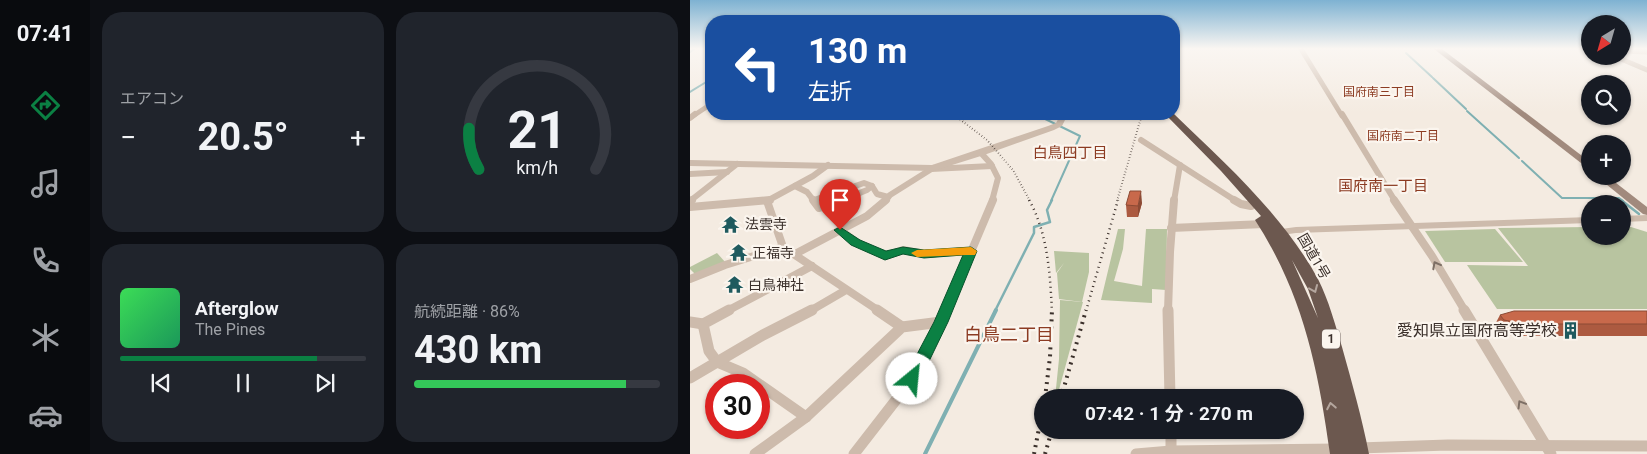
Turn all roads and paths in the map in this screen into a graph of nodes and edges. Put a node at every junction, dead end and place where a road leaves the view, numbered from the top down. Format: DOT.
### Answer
graph roads {
  1 [pos="1314,70"];
  2 [pos="1463,70"];
  3 [pos="705,108"];
  4 [pos="690,118"];
  5 [pos="1061,120"];
  6 [pos="1166,120"];
  7 [pos="1175,120"];
  8 [pos="1141,140"];
  9 [pos="981,153"];
  10 [pos="1581,161"];
  11 [pos="690,163"];
  12 [pos="737,164"];
  13 [pos="1180,165"];
  14 [pos="828,166"];
  15 [pos="992,166"];
  16 [pos="931,168"];
  17 [pos="727,172"];
  18 [pos="690,174"];
  19 [pos="1611,185"];
  20 [pos="795,186"];
  21 [pos="702,189"];
  22 [pos="690,191"];
  23 [pos="888,197"];
  24 [pos="690,200"];
  25 [pos="767,201"];
  26 [pos="1251,206"];
  27 [pos="690,207"];
  28 [pos="1646,217"];
  29 [pos="1631,218"];
  30 [pos="1581,220"];
  31 [pos="1411,226"];
  32 [pos="1171,228"];
  33 [pos="840,230"];
  34 [pos="1272,230"];
  35 [pos="783,246"];
  36 [pos="971,251"];
  37 [pos="795,254"];
  38 [pos="812,266"];
  39 [pos="690,279"];
  40 [pos="846,290"];
  41 [pos="690,322"];
  42 [pos="941,322"];
  43 [pos="703,324"];
  44 [pos="902,327"];
  45 [pos="717,362"];
  46 [pos="690,378"];
  47 [pos="1170,389"];
  48 [pos="806,417"];
  49 [pos="1170,439"];
  50 [pos="1647,446"];
  51 [pos="1451,449"];
  52 [pos="1548,450"];
  53 [pos="1171,451"];
  54 [pos="1340,451"];
  55 [pos="1358,451"];
  56 [pos="755,454"];
  57 [pos="854,454"];
  58 [pos="1136,454"];
  1 -- 31 [label="street"];
  2 -- 10 [label="main road"];
  3 -- 4 [label="street"];
  5 -- 9 [label="street"];
  6 -- 26 [label="highway, 国道1号 / 1"];
  7 -- 34 [label="highway, 国道1号 / 1"];
  8 -- 13 [label="street"];
  9 -- 15 [label="street"];
  9 -- 16 [label="street"];
  11 -- 12 [label="street"];
  12 -- 14 [label="street"];
  12 -- 17 [label="street"];
  13 -- 26 [label="street"];
  13 -- 32 [label="street"];
  14 -- 16 [label="street"];
  14 -- 20 [label="street"];
  15 -- 16 [label="street"];
  15 -- 36 [label="street"];
  16 -- 23 [label="street"];
  17 -- 18 [label="street"];
  17 -- 21 [label="street"];
  19 -- 28 [label="main road"];
  20 -- 23 [label="street"];
  20 -- 25 [label="street"];
  21 -- 22 [label="street"];
  21 -- 24 [label="street"];
  23 -- 33 [label="street"];
  25 -- 27 [label="street"];
  25 -- 35 [label="street"];
  26 -- 34 [label="highway, 国道1号 / 1"];
  28 -- 29 [label="street"];
  30 -- 31 [label="street"];
  31 -- 34 [label="street"];
  52 -- 31 [label="street, one-way"];
  32 -- 34 [label="street"];
  32 -- 47 [label="street"];
  33 -- 36 [label="street"];
  33 -- 37 [label="street"];
  54 -- 34 [label="highway, 国道1号 / 1, one-way"];
  34 -- 55 [label="highway, 国道1号 / 1, one-way"];
  35 -- 37 [label="street"];
  35 -- 39 [label="street"];
  36 -- 42 [label="street"];
  37 -- 38 [label="street"];
  38 -- 40 [label="street"];
  38 -- 43 [label="street"];
  40 -- 44 [label="street"];
  40 -- 45 [label="street"];
  41 -- 43 [label="street"];
  42 -- 44 [label="street"];
  42 -- 57 [label="street"];
  43 -- 45 [label="street"];
  44 -- 48 [label="street"];
  45 -- 46 [label="street"];
  45 -- 48 [label="street"];
  48 -- 56 [label="street"];
  49 -- 53 [label="street"];
  50 -- 52 [label="street"];
  51 -- 52 [label="street"];
  51 -- 55 [label="street"];
  53 -- 54 [label="street"];
  53 -- 58 [label="street"];
  54 -- 55 [label="street"];
}
